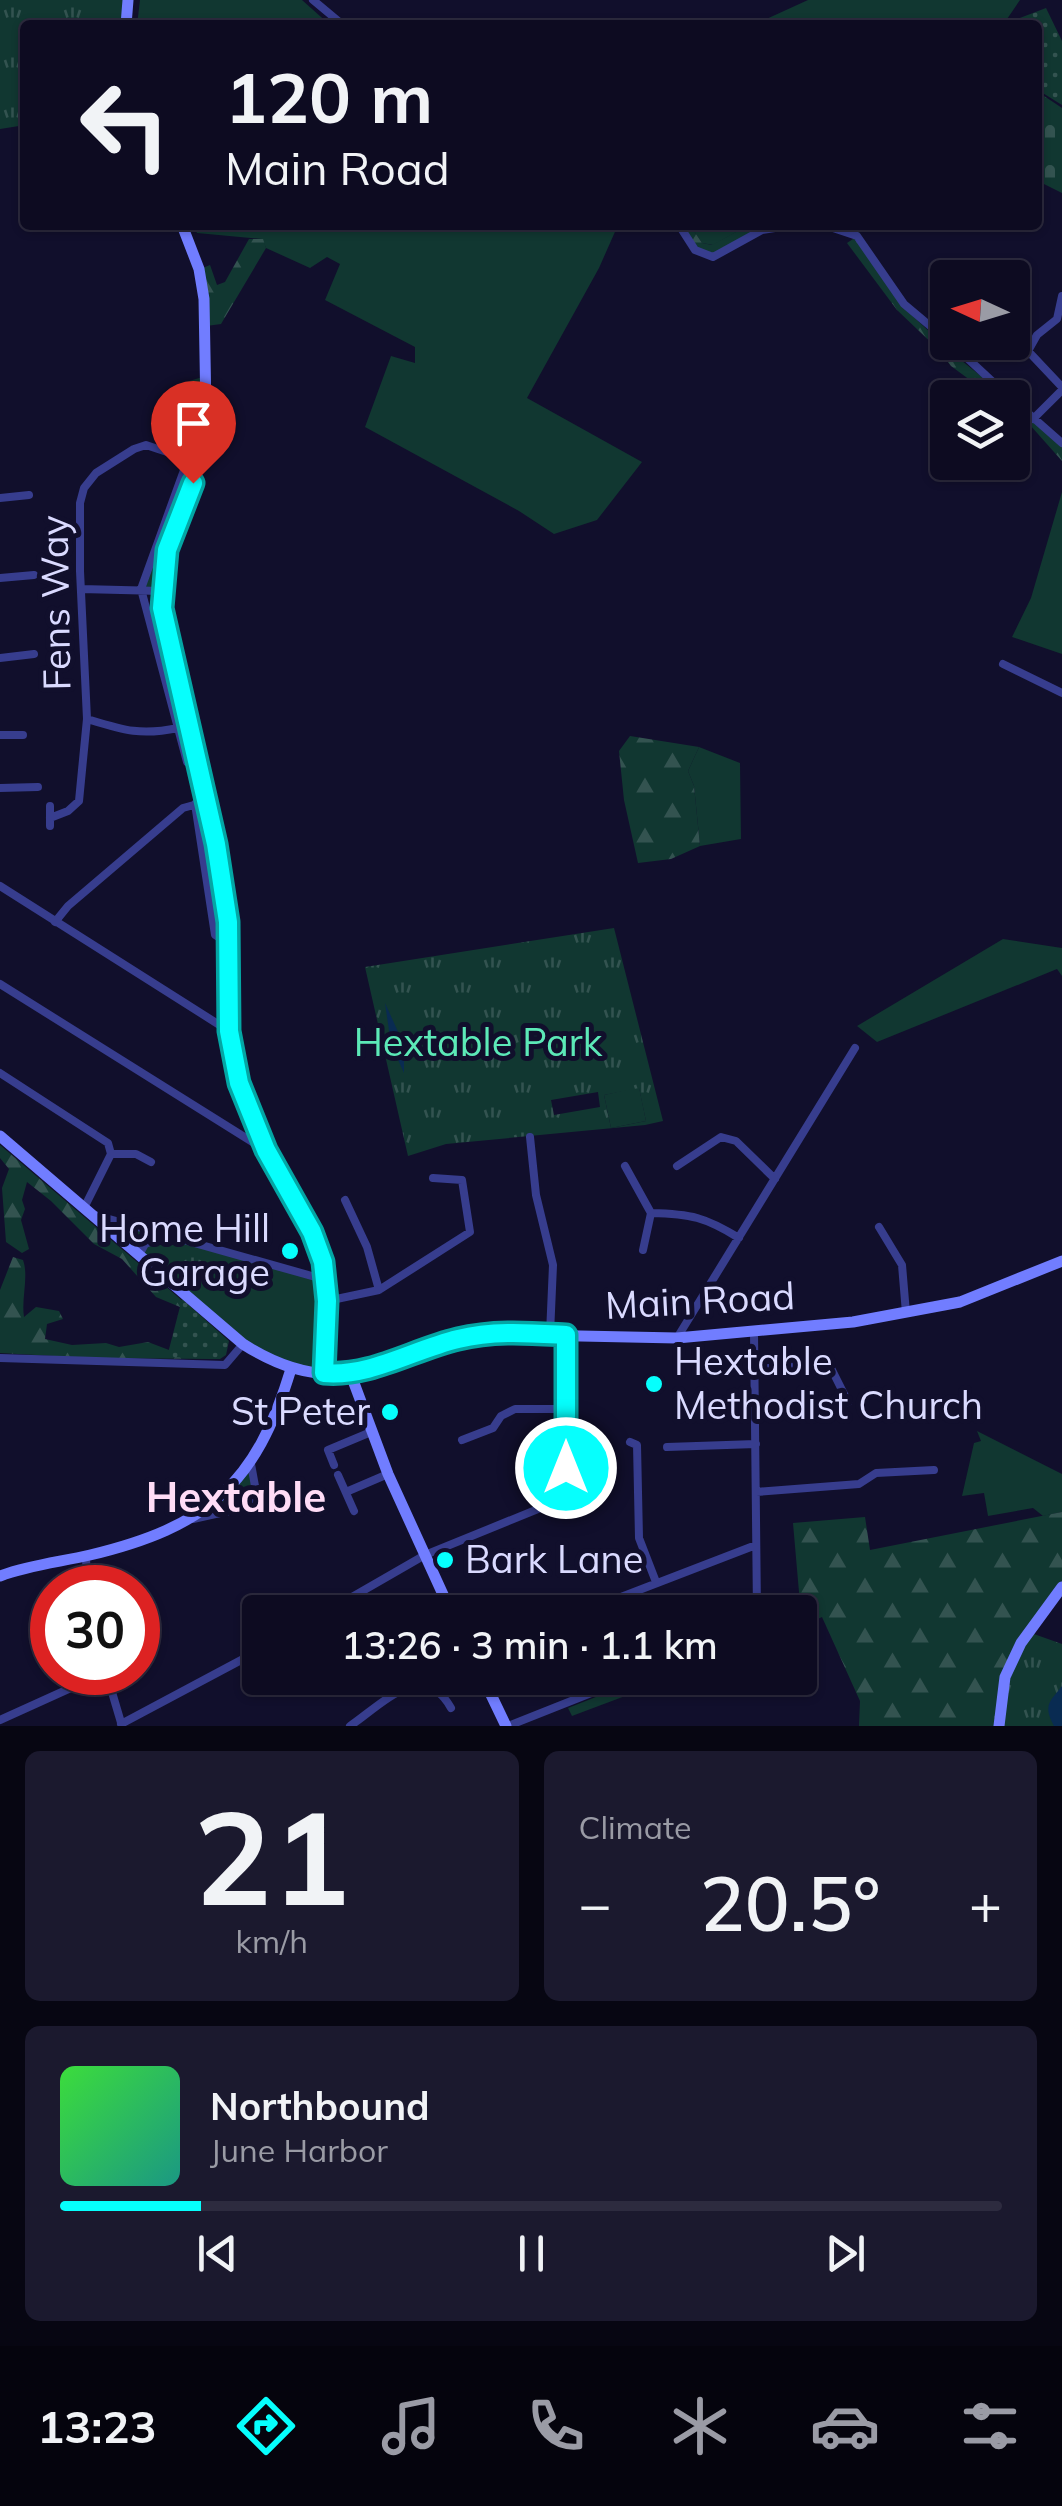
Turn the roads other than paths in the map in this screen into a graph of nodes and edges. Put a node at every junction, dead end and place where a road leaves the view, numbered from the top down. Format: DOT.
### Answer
graph roads {
  1 [pos="312,0"];
  2 [pos="336,20"];
  3 [pos="184,230"];
  4 [pos="682,230"];
  5 [pos="762,230"];
  6 [pos="839,230"];
  7 [pos="1062,296"];
  8 [pos="930,326"];
  9 [pos="969,360"];
  10 [pos="991,380"];
  11 [pos="1062,388"];
  12 [pos="177,394"];
  13 [pos="1030,415"];
  14 [pos="1034,419"];
  15 [pos="1062,443"];
  16 [pos="188,459"];
  17 [pos="29,494"];
  18 [pos="0,498"];
  19 [pos="34,575"];
  20 [pos="0,578"];
  21 [pos="81,589"];
  22 [pos="141,589"];
  23 [pos="161,591"];
  24 [pos="34,654"];
  25 [pos="0,658"];
  26 [pos="1003,664"];
  27 [pos="1062,693"];
  28 [pos="87,719"];
  29 [pos="178,728"];
  30 [pos="0,735"];
  31 [pos="23,735"];
  32 [pos="186,762"];
  33 [pos="38,787"];
  34 [pos="0,788"];
  35 [pos="201,802"];
  36 [pos="50,806"];
  37 [pos="0,886"];
  38 [pos="55,922"];
  39 [pos="0,984"];
  40 [pos="229,1031"];
  41 [pos="855,1048"];
  42 [pos="0,1073"];
  43 [pos="0,1136"];
  44 [pos="530,1137"];
  45 [pos="266,1150"];
  46 [pos="111,1154"];
  47 [pos="151,1162"];
  48 [pos="625,1166"];
  49 [pos="678,1166"];
  50 [pos="433,1178"];
  51 [pos="775,1180"];
  52 [pos="346,1200"];
  53 [pos="88,1211"];
  54 [pos="651,1214"];
  55 [pos="878,1227"];
  56 [pos="165,1236"];
  57 [pos="739,1238"];
  58 [pos="643,1250"];
  59 [pos="139,1256"];
  60 [pos="1062,1261"];
  61 [pos="326,1280"];
  62 [pos="379,1290"];
  63 [pos="327,1301"];
  64 [pos="906,1313"];
  65 [pos="754,1332"];
  66 [pos="550,1334"];
  67 [pos="566,1335"];
  68 [pos="677,1338"];
  69 [pos="243,1344"];
  70 [pos="0,1358"];
  71 [pos="291,1369"];
  72 [pos="755,1369"];
  73 [pos="324,1373"];
  74 [pos="350,1375"];
  75 [pos="848,1402"];
  76 [pos="566,1409"];
  77 [pos="370,1432"];
  78 [pos="462,1440"];
  79 [pos="630,1442"];
  80 [pos="756,1444"];
  81 [pos="666,1446"];
  82 [pos="251,1464"];
  83 [pos="334,1465"];
  84 [pos="934,1470"];
  85 [pos="388,1474"];
  86 [pos="338,1475"];
  87 [pos="346,1492"];
  88 [pos="756,1492"];
  89 [pos="354,1511"];
  90 [pos="191,1519"];
  91 [pos="756,1545"];
  92 [pos="425,1555"];
  93 [pos="86,1556"];
  94 [pos="86,1565"];
  95 [pos="0,1576"];
  96 [pos="656,1582"];
  97 [pos="1062,1587"];
  98 [pos="356,1595"];
  99 [pos="444,1595"];
  100 [pos="624,1595"];
  101 [pos="756,1595"];
  102 [pos="242,1660"];
  103 [pos="55,1695"];
  104 [pos="113,1695"];
  105 [pos="390,1695"];
  106 [pos="444,1695"];
  107 [pos="492,1695"];
  108 [pos="586,1695"];
  109 [pos="450,1708"];
  110 [pos="0,1720"];
  111 [pos="122,1725"];
  112 [pos="350,1726"];
  113 [pos="507,1726"];
  114 [pos="1000,1726"];
  1 -- 2 [label="street"];
  3 -- 23 [label="street"];
  4 -- 5 [label="street"];
  6 -- 8 [label="street"];
  7 -- 11 [label="street"];
  9 -- 10 [label="street"];
  11 -- 14 [label="street"];
  12 -- 16 [label="street"];
  13 -- 14 [label="street"];
  14 -- 15 [label="street"];
  16 -- 21 [label="street, Fens Way"];
  16 -- 22 [label="street"];
  17 -- 18 [label="street"];
  19 -- 20 [label="street"];
  21 -- 22 [label="street"];
  21 -- 28 [label="street, Fens Way"];
  22 -- 23 [label="street"];
  22 -- 29 [label="street"];
  23 -- 35 [label="street"];
  24 -- 25 [label="street"];
  26 -- 27 [label="street"];
  28 -- 29 [label="street, Fens Way"];
  28 -- 36 [label="street, Fens Way"];
  29 -- 32 [label="street"];
  30 -- 31 [label="street"];
  33 -- 34 [label="street"];
  35 -- 38 [label="street"];
  35 -- 40 [label="street"];
  37 -- 38 [label="street"];
  38 -- 40 [label="street"];
  39 -- 45 [label="street"];
  40 -- 45 [label="street"];
  41 -- 51 [label="street"];
  42 -- 46 [label="street"];
  43 -- 53 [label="street"];
  44 -- 66 [label="street"];
  45 -- 61 [label="street"];
  46 -- 47 [label="street"];
  46 -- 53 [label="street"];
  48 -- 54 [label="street"];
  49 -- 51 [label="street"];
  50 -- 62 [label="street"];
  51 -- 57 [label="street"];
  52 -- 62 [label="street"];
  53 -- 56 [label="street"];
  53 -- 59 [label="street"];
  54 -- 57 [label="street"];
  54 -- 58 [label="street"];
  55 -- 64 [label="street"];
  56 -- 59 [label="street"];
  56 -- 61 [label="street"];
  57 -- 68 [label="street"];
  59 -- 69 [label="street"];
  60 -- 64 [label="street, Main Road"];
  61 -- 63 [label="street"];
  62 -- 63 [label="street"];
  63 -- 73 [label="street"];
  64 -- 65 [label="street, Main Road"];
  65 -- 68 [label="street, Main Road"];
  65 -- 72 [label="street"];
  66 -- 67 [label="street, Main Road"];
  66 -- 74 [label="street, Main Road"];
  67 -- 68 [label="street, Main Road"];
  67 -- 76 [label="street"];
  69 -- 70 [label="street"];
  69 -- 71 [label="street"];
  71 -- 73 [label="street, Main Road"];
  71 -- 82 [label="street"];
  72 -- 75 [label="street"];
  72 -- 80 [label="street"];
  73 -- 74 [label="street, Main Road"];
  74 -- 77 [label="street"];
  76 -- 78 [label="street"];
  76 -- 92 [label="street"];
  77 -- 83 [label="street"];
  77 -- 85 [label="street"];
  79 -- 96 [label="street"];
  80 -- 81 [label="street"];
  80 -- 88 [label="street"];
  82 -- 90 [label="street"];
  82 -- 90 [label="street"];
  84 -- 88 [label="street"];
  85 -- 87 [label="street"];
  85 -- 92 [label="street"];
  86 -- 87 [label="street"];
  87 -- 89 [label="street"];
  88 -- 91 [label="street"];
  90 -- 93 [label="street"];
  91 -- 96 [label="street"];
  91 -- 101 [label="street"];
  92 -- 98 [label="street"];
  92 -- 99 [label="street"];
  93 -- 94 [label="street"];
  93 -- 95 [label="street"];
  96 -- 100 [label="street"];
  97 -- 114 [label="street"];
  102 -- 111 [label="street"];
  103 -- 110 [label="street"];
  104 -- 111 [label="street"];
  105 -- 112 [label="street"];
  106 -- 109 [label="street"];
  107 -- 113 [label="street"];
  108 -- 113 [label="street"];
}
